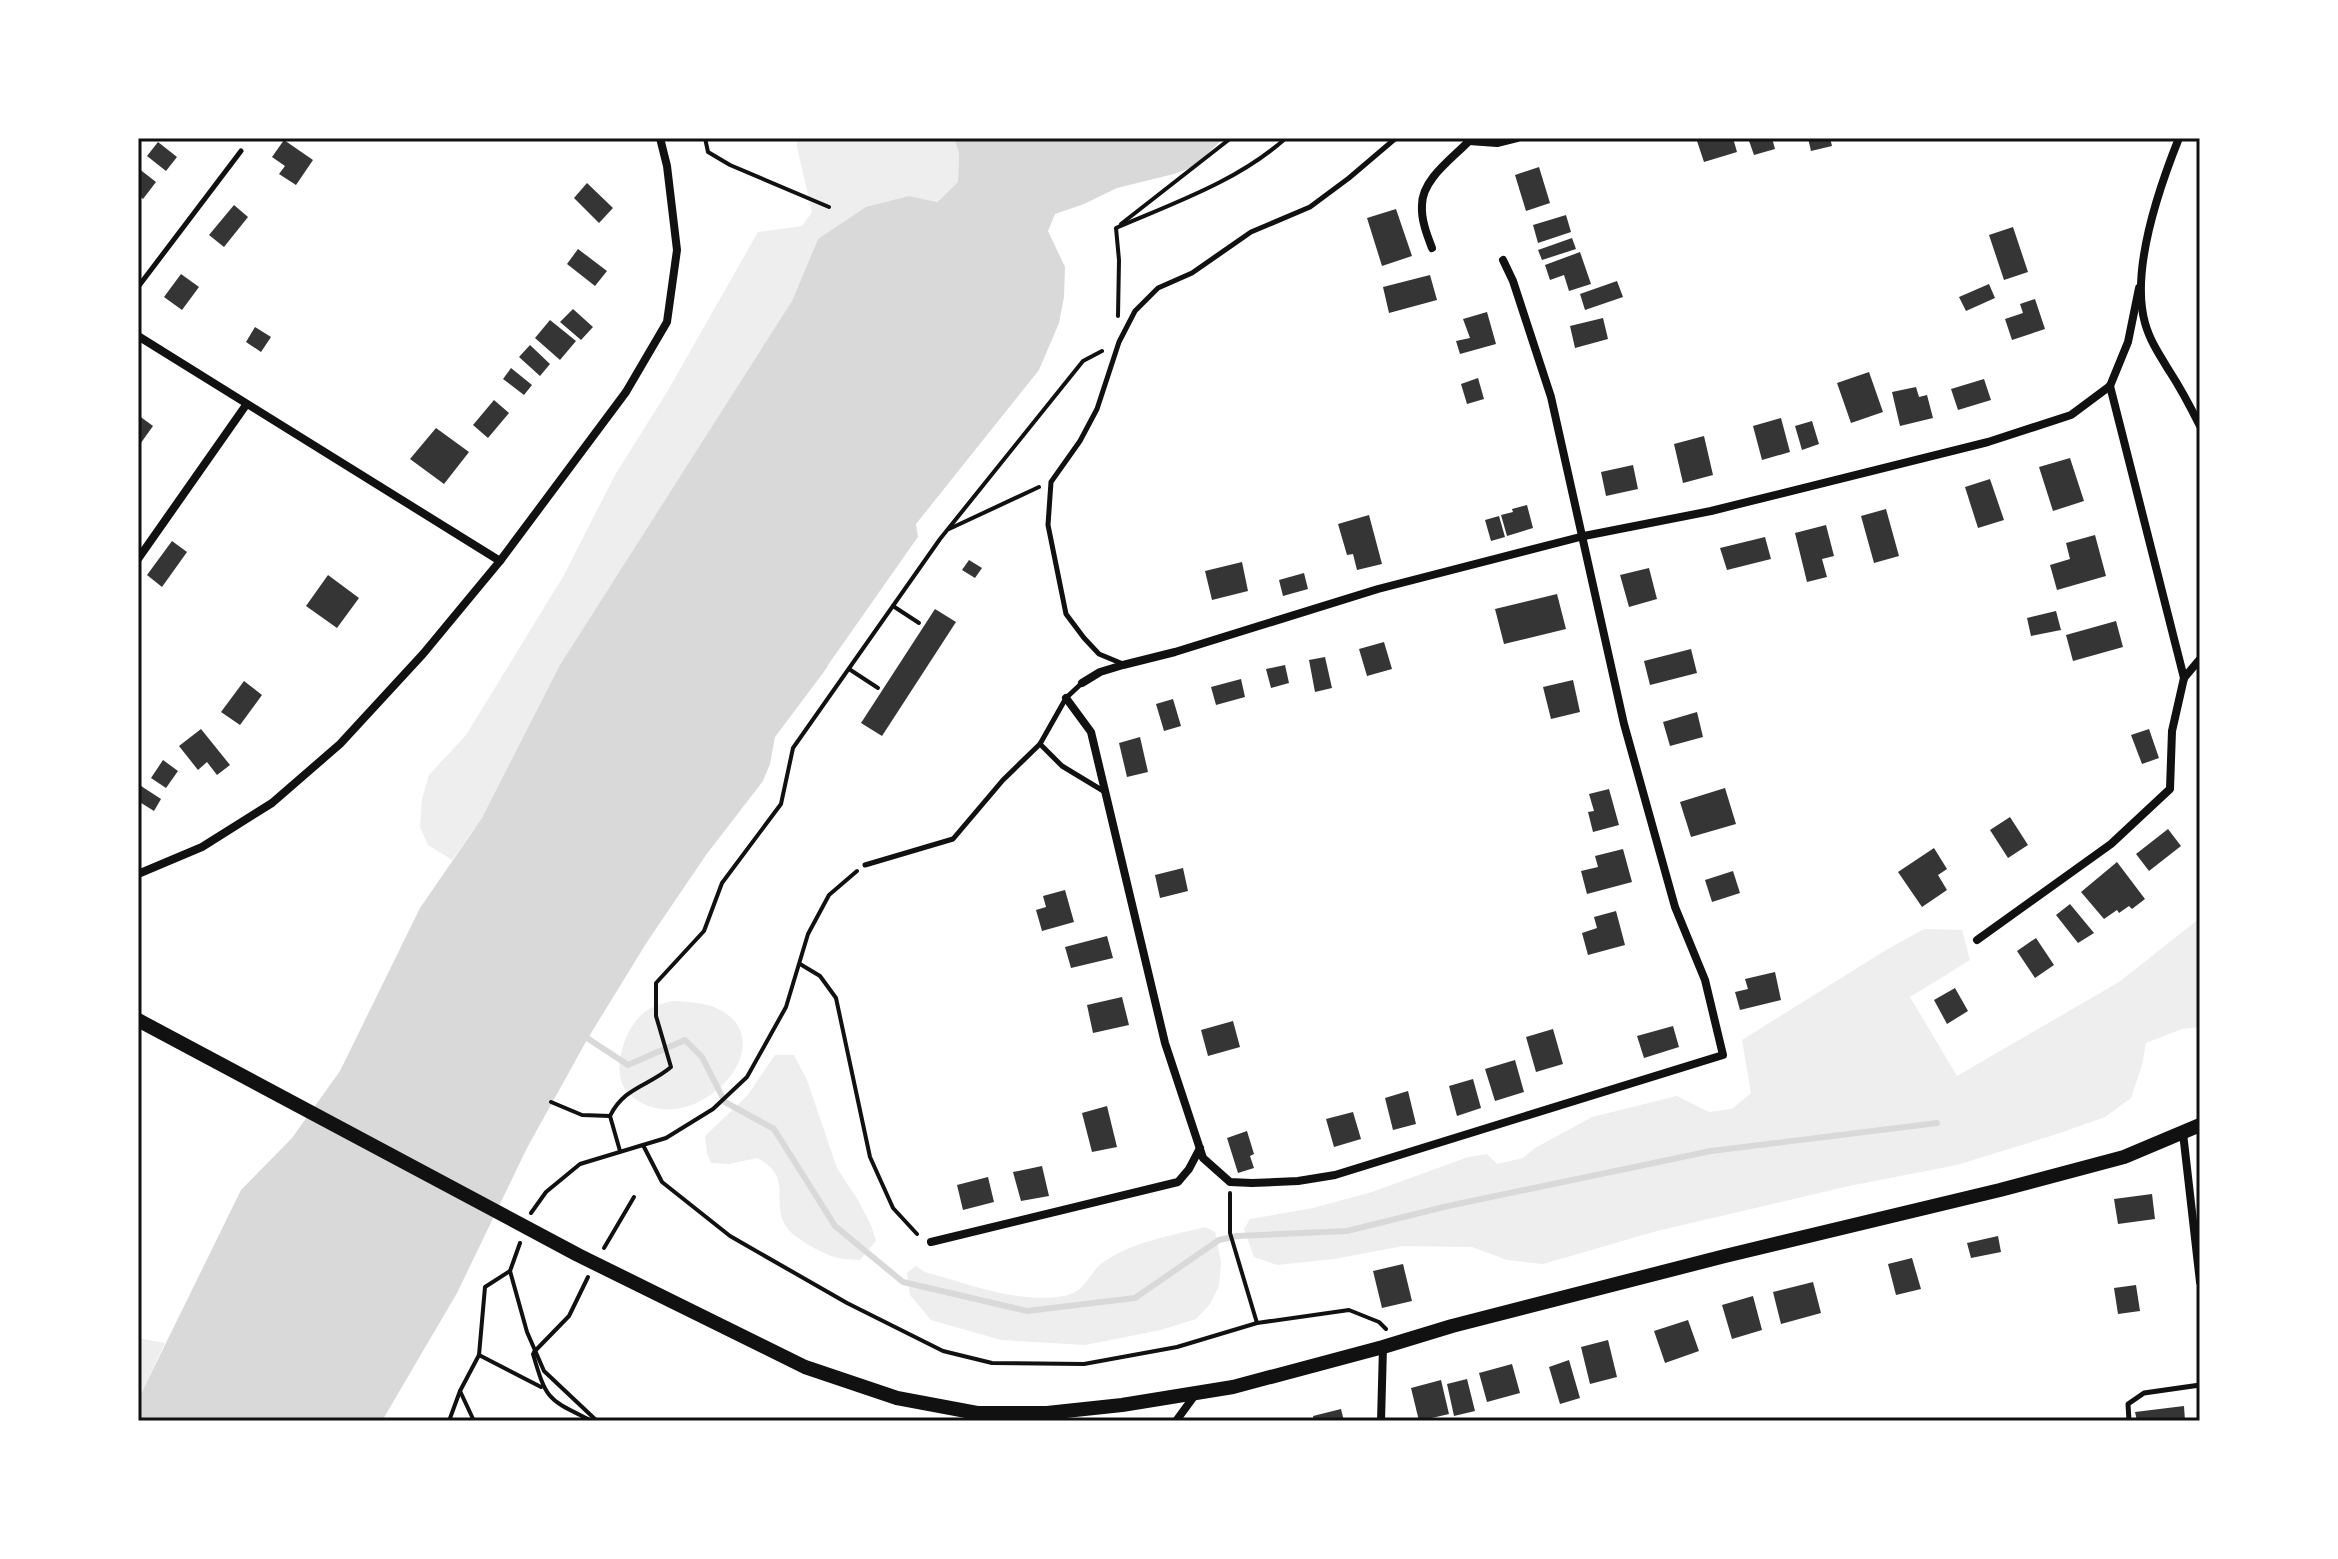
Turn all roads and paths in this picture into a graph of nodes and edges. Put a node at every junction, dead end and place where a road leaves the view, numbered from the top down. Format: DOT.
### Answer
graph roads {
  1 [pos="660,138"];
  2 [pos="705,138"];
  3 [pos="1231,138"];
  4 [pos="1286,138"];
  5 [pos="1396,138"];
  6 [pos="1517,138"];
  7 [pos="2179,138"];
  8 [pos="1468,139"];
  9 [pos="241,151"];
  10 [pos="829,207"];
  11 [pos="1116,228"];
  12 [pos="1432,248"];
  13 [pos="1503,260"];
  14 [pos="138,287"];
  15 [pos="2139,288"];
  16 [pos="138,336"];
  17 [pos="1119,342"];
  18 [pos="2110,386"];
  19 [pos="246,405"];
  20 [pos="2200,426"];
  21 [pos="1051,482"];
  22 [pos="947,530"];
  23 [pos="1584,536"];
  24 [pos="138,559"];
  25 [pos="500,561"];
  26 [pos="893,606"];
  27 [pos="919,623"];
  28 [pos="2200,659"];
  29 [pos="1123,665"];
  30 [pos="849,669"];
  31 [pos="2184,678"];
  32 [pos="1082,683"];
  33 [pos="878,688"];
  34 [pos="1066,698"];
  35 [pos="1040,744"];
  36 [pos="1105,792"];
  37 [pos="865,865"];
  38 [pos="138,874"];
  39 [pos="1977,940"];
  40 [pos="800,964"];
  41 [pos="138,1020"];
  42 [pos="551,1102"];
  43 [pos="610,1116"];
  44 [pos="2200,1125"];
  45 [pos="2183,1133"];
  46 [pos="643,1145"];
  47 [pos="1201,1148"];
  48 [pos="620,1151"];
  49 [pos="1230,1182"];
  50 [pos="634,1197"];
  51 [pos="527,1219"];
  52 [pos="523,1232"];
  53 [pos="917,1234"];
  54 [pos="931,1242"];
  55 [pos="595,1263"];
  56 [pos="510,1271"];
  57 [pos="2200,1282"];
  58 [pos="1257,1323"];
  59 [pos="527,1332"];
  60 [pos="1400,1342"];
  61 [pos="1383,1347"];
  62 [pos="534,1352"];
  63 [pos="479,1355"];
  64 [pos="2200,1385"];
  65 [pos="543,1388"];
  66 [pos="460,1391"];
  67 [pos="1195,1394"];
  68 [pos="449,1421"];
  69 [pos="474,1421"];
  70 [pos="595,1421"];
  71 [pos="1176,1421"];
  72 [pos="1381,1421"];
  73 [pos="2129,1421"];
  1 -- 25 [label="street"];
  2 -- 10 [label="path"];
  3 -- 11 [label="path"];
  4 -- 11 [label="path"];
  5 -- 17 [label="lane"];
  6 -- 8 [label="street"];
  7 -- 15 [label="street"];
  8 -- 12 [label="street"];
  9 -- 14 [label="lane"];
  11 -- 17 [label="path"];
  13 -- 23 [label="street"];
  15 -- 18 [label="street"];
  15 -- 20 [label="street"];
  16 -- 19 [label="street"];
  17 -- 21 [label="lane"];
  17 -- 22 [label="path"];
  18 -- 23 [label="street"];
  18 -- 31 [label="street"];
  19 -- 24 [label="street"];
  19 -- 25 [label="street"];
  21 -- 22 [label="path"];
  21 -- 29 [label="lane"];
  22 -- 26 [label="path"];
  23 -- 29 [label="street"];
  23 -- 49 [label="street"];
  25 -- 38 [label="street"];
  26 -- 27 [label="path"];
  26 -- 30 [label="path"];
  28 -- 31 [label="street"];
  29 -- 32 [label="street"];
  30 -- 33 [label="path"];
  30 -- 43 [label="path"];
  31 -- 39 [label="street"];
  32 -- 34 [label="lane"];
  34 -- 35 [label="lane"];
  34 -- 36 [label="street"];
  35 -- 36 [label="lane"];
  35 -- 37 [label="lane"];
  36 -- 47 [label="street"];
  37 -- 40 [label="path"];
  40 -- 46 [label="path"];
  40 -- 53 [label="path"];
  41 -- 55 [label="main road"];
  42 -- 43 [label="path"];
  43 -- 48 [label="path"];
  44 -- 45 [label="main road"];
  45 -- 57 [label="street"];
  45 -- 60 [label="main road"];
  46 -- 48 [label="path"];
  46 -- 58 [label="path"];
  47 -- 49 [label="street"];
  47 -- 54 [label="street"];
  48 -- 51 [label="path"];
  49 -- 58 [label="path"];
  50 -- 55 [label="path"];
  52 -- 56 [label="path"];
  55 -- 62 [label="path"];
  55 -- 67 [label="main road"];
  56 -- 59 [label="path"];
  56 -- 63 [label="path"];
  58 -- 60 [label="path"];
  59 -- 62 [label="path"];
  59 -- 65 [label="path"];
  60 -- 61 [label="main road"];
  61 -- 67 [label="main road"];
  61 -- 72 [label="street"];
  62 -- 70 [label="path"];
  63 -- 65 [label="path"];
  63 -- 66 [label="path"];
  64 -- 73 [label="lane"];
  65 -- 70 [label="path"];
  66 -- 68 [label="path"];
  66 -- 69 [label="path"];
  67 -- 71 [label="street"];
}
